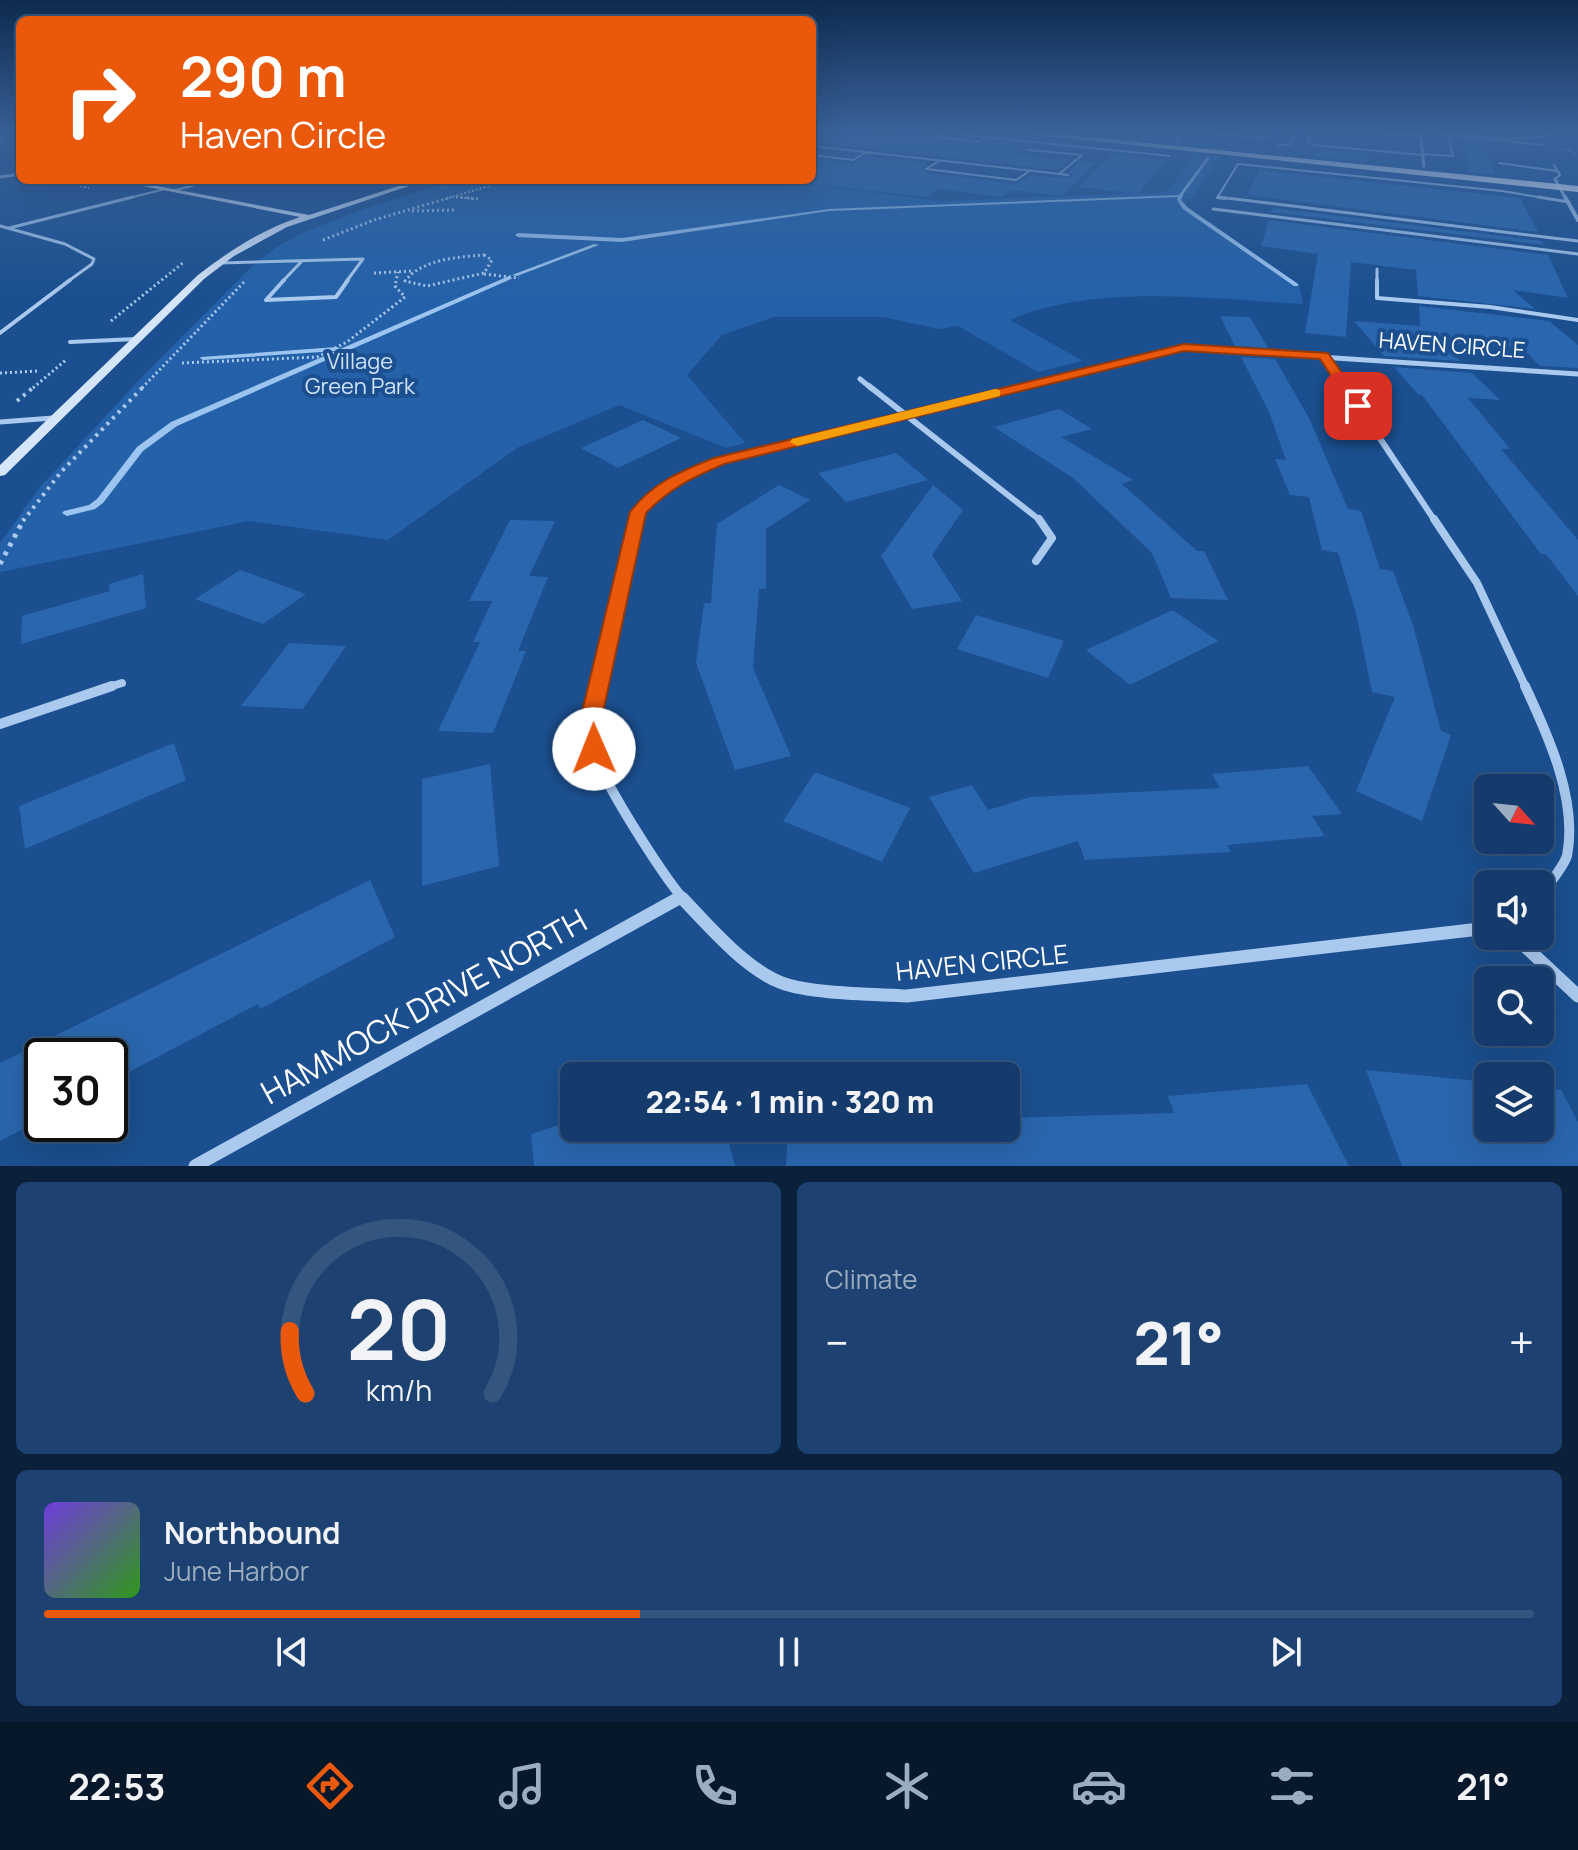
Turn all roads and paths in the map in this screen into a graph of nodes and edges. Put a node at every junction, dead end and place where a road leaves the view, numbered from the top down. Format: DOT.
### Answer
graph roads {
  1 [pos="86,186"];
  2 [pos="149,186"];
  3 [pos="185,186"];
  4 [pos="402,186"];
  5 [pos="439,186"];
  6 [pos="488,186"];
  7 [pos="1224,186"];
  8 [pos="1457,186"];
  9 [pos="1561,186"];
  10 [pos="168,190"];
  11 [pos="428,190"];
  12 [pos="134,197"];
  13 [pos="453,197"];
  14 [pos="479,199"];
  15 [pos="1569,202"];
  16 [pos="1213,209"];
  17 [pos="455,210"];
  18 [pos="406,211"];
  19 [pos="1576,212"];
  20 [pos="308,216"];
  21 [pos="1578,220"];
  22 [pos="0,226"];
  23 [pos="9,228"];
  24 [pos="1578,241"];
  25 [pos="315,243"];
  26 [pos="1578,254"];
  27 [pos="187,259"];
  28 [pos="302,261"];
  29 [pos="263,262"];
  30 [pos="219,263"];
  31 [pos="1377,269"];
  32 [pos="412,271"];
  33 [pos="398,272"];
  34 [pos="353,273"];
  35 [pos="483,274"];
  36 [pos="519,278"];
  37 [pos="1578,320"];
  38 [pos="0,333"];
  39 [pos="136,339"];
  40 [pos="88,341"];
  41 [pos="70,342"];
  42 [pos="1324,355"];
  43 [pos="182,363"];
  44 [pos="39,371"];
  45 [pos="0,373"];
  46 [pos="1578,374"];
  47 [pos="860,379"];
  48 [pos="10,406"];
  49 [pos="907,415"];
  50 [pos="57,418"];
  51 [pos="0,422"];
  52 [pos="0,472"];
  53 [pos="1036,561"];
  54 [pos="0,564"];
  55 [pos="122,683"];
  56 [pos="0,724"];
  57 [pos="1554,876"];
  58 [pos="681,897"];
  59 [pos="1474,930"];
  60 [pos="1529,950"];
  61 [pos="1578,996"];
  62 [pos="195,1166"];
  1 -- 12 [label="path"];
  2 -- 10 [label="main road"];
  3 -- 10 [label="lane"];
  4 -- 20 [label="main road"];
  5 -- 11 [label="path"];
  6 -- 13 [label="path"];
  7 -- 24 [label="lane"];
  8 -- 15 [label="lane"];
  9 -- 15 [label="street"];
  10 -- 12 [label="lane"];
  10 -- 20 [label="main road"];
  12 -- 23 [label="lane"];
  13 -- 14 [label="path"];
  13 -- 18 [label="path"];
  15 -- 19 [label="street"];
  16 -- 26 [label="lane"];
  17 -- 18 [label="path"];
  18 -- 25 [label="path"];
  19 -- 21 [label="street"];
  20 -- 30 [label="main road"];
  22 -- 23 [label="lane"];
  23 -- 38 [label="lane"];
  27 -- 40 [label="path"];
  28 -- 29 [label="lane"];
  28 -- 34 [label="lane"];
  28 -- 34 [label="lane"];
  29 -- 30 [label="lane"];
  29 -- 54 [label="path"];
  30 -- 39 [label="main road"];
  31 -- 37 [label="lane"];
  32 -- 33 [label="path"];
  32 -- 35 [label="path"];
  32 -- 35 [label="path"];
  33 -- 34 [label="path"];
  33 -- 43 [label="path"];
  35 -- 36 [label="path"];
  39 -- 40 [label="lane"];
  39 -- 50 [label="main road"];
  40 -- 41 [label="lane"];
  40 -- 48 [label="path"];
  42 -- 46 [label="street, HAVEN CIRCLE"];
  42 -- 49 [label="street, HAVEN CIRCLE"];
  42 -- 57 [label="street"];
  44 -- 45 [label="path"];
  47 -- 49 [label="street"];
  49 -- 53 [label="street"];
  49 -- 58 [label="street, HAVEN CIRCLE"];
  50 -- 51 [label="lane"];
  50 -- 52 [label="main road"];
  55 -- 56 [label="street"];
  58 -- 59 [label="street, HAVEN CIRCLE"];
  58 -- 62 [label="street, HAMMOCK DRIVE NORTH"];
  60 -- 61 [label="street"];
}
